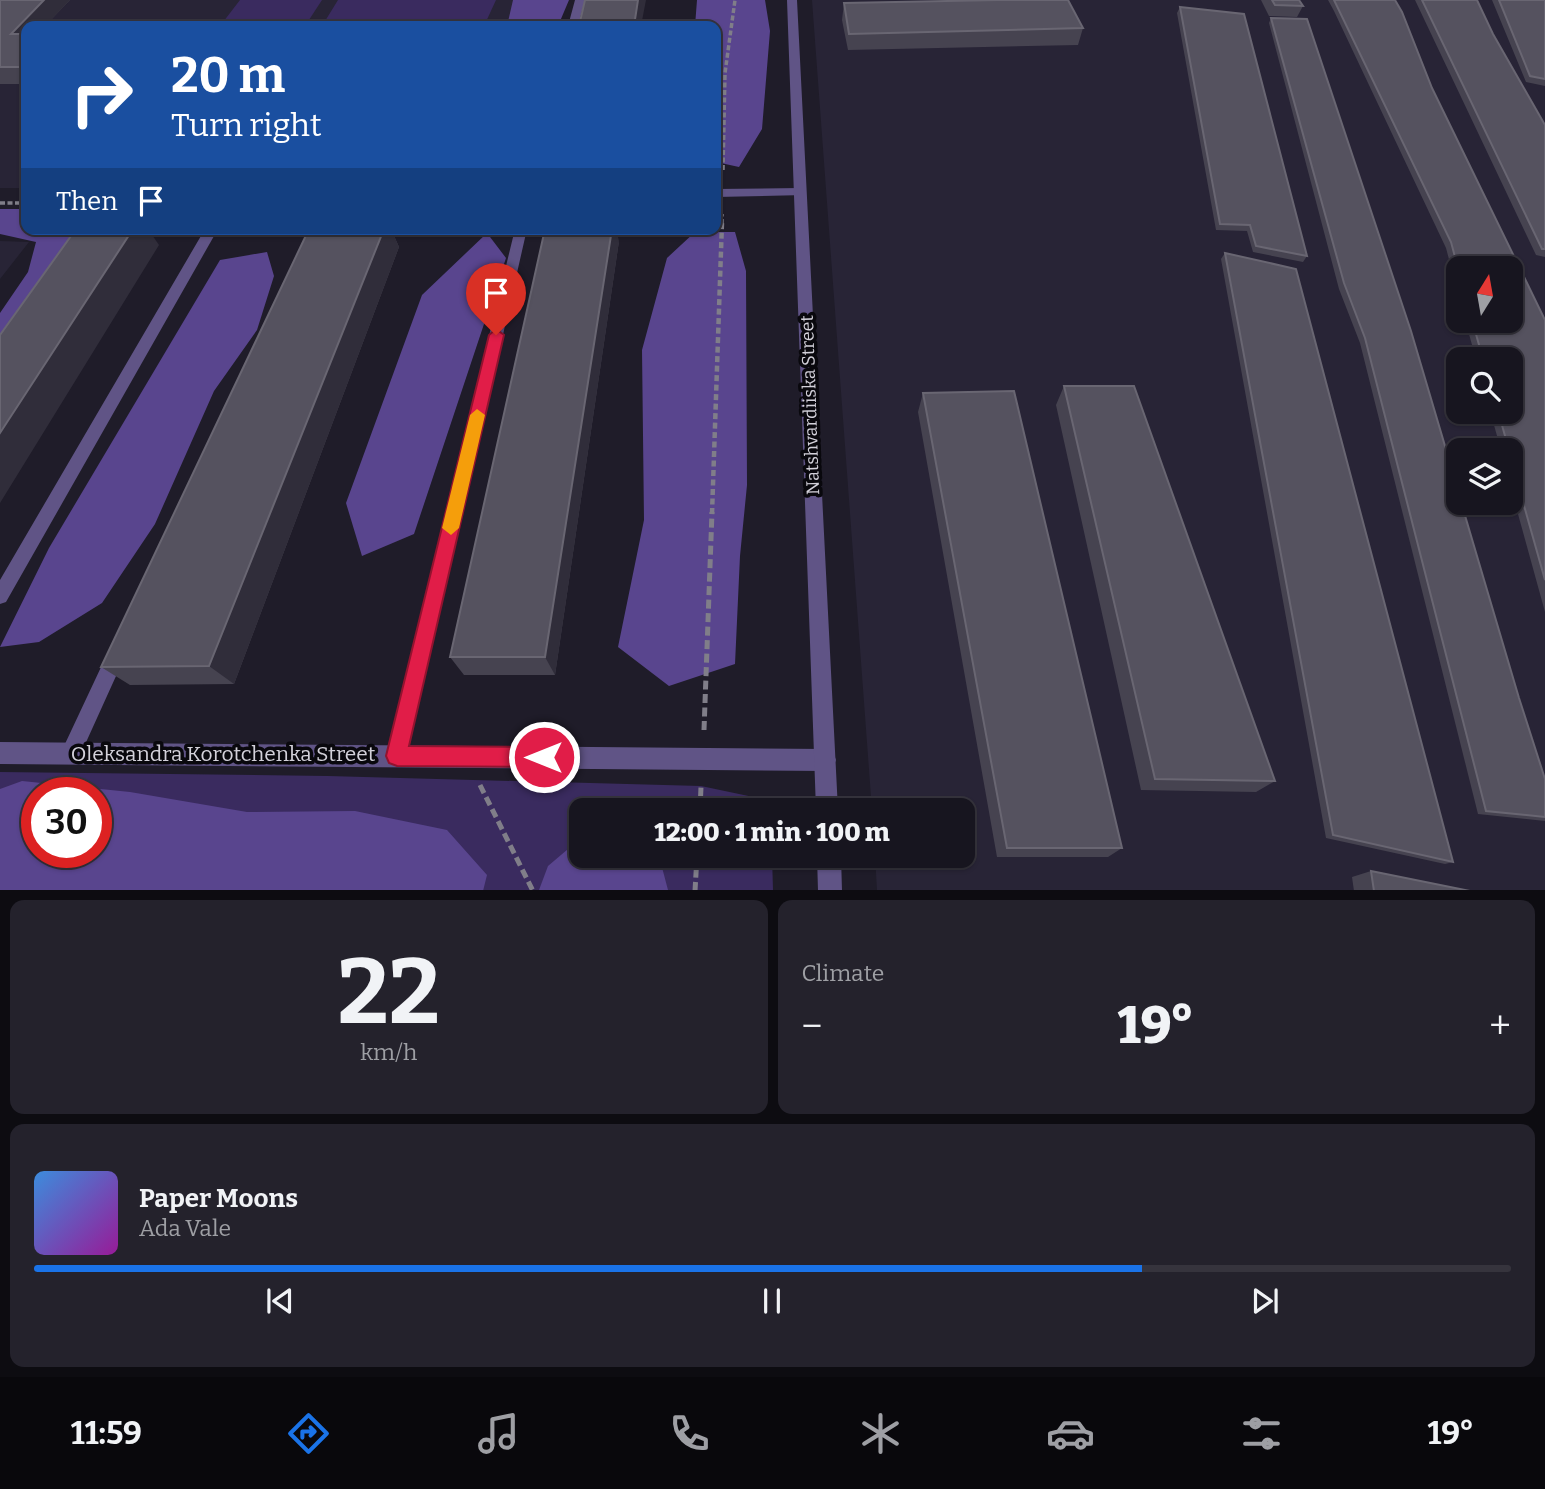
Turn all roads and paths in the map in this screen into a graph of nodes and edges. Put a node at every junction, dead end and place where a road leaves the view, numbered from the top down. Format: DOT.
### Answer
graph roads {
  1 [pos="580,0"];
  2 [pos="735,0"];
  3 [pos="792,0"];
  4 [pos="574,21"];
  5 [pos="721,153"];
  6 [pos="801,192"];
  7 [pos="721,193"];
  8 [pos="0,203"];
  9 [pos="21,203"];
  10 [pos="209,235"];
  11 [pos="520,235"];
  12 [pos="718,235"];
  13 [pos="0,596"];
  14 [pos="123,641"];
  15 [pos="0,753"];
  16 [pos="71,753"];
  17 [pos="397,756"];
  18 [pos="465,756"];
  19 [pos="703,759"];
  20 [pos="825,760"];
  21 [pos="827,798"];
  22 [pos="696,868"];
  23 [pos="829,868"];
  24 [pos="532,890"];
  25 [pos="695,890"];
  26 [pos="830,890"];
  1 -- 4 [label="lane"];
  2 -- 5 [label="path"];
  3 -- 6 [label="street, Natshvardiiska Street"];
  6 -- 7 [label="lane"];
  6 -- 20 [label="street, Natshvardiiska Street"];
  8 -- 9 [label="path"];
  10 -- 13 [label="lane"];
  11 -- 17 [label="lane"];
  12 -- 19 [label="path"];
  14 -- 16 [label="lane"];
  15 -- 16 [label="street, Oleksandra Korotchenka Street"];
  16 -- 17 [label="street, Oleksandra Korotchenka Street"];
  17 -- 18 [label="street, Oleksandra Korotchenka Street"];
  18 -- 19 [label="street, Oleksandra Korotchenka Street"];
  18 -- 24 [label="path"];
  19 -- 20 [label="street, Oleksandra Korotchenka Street"];
  20 -- 21 [label="street, Natshvardiiska Street"];
  22 -- 25 [label="path"];
  23 -- 26 [label="street"];
}
